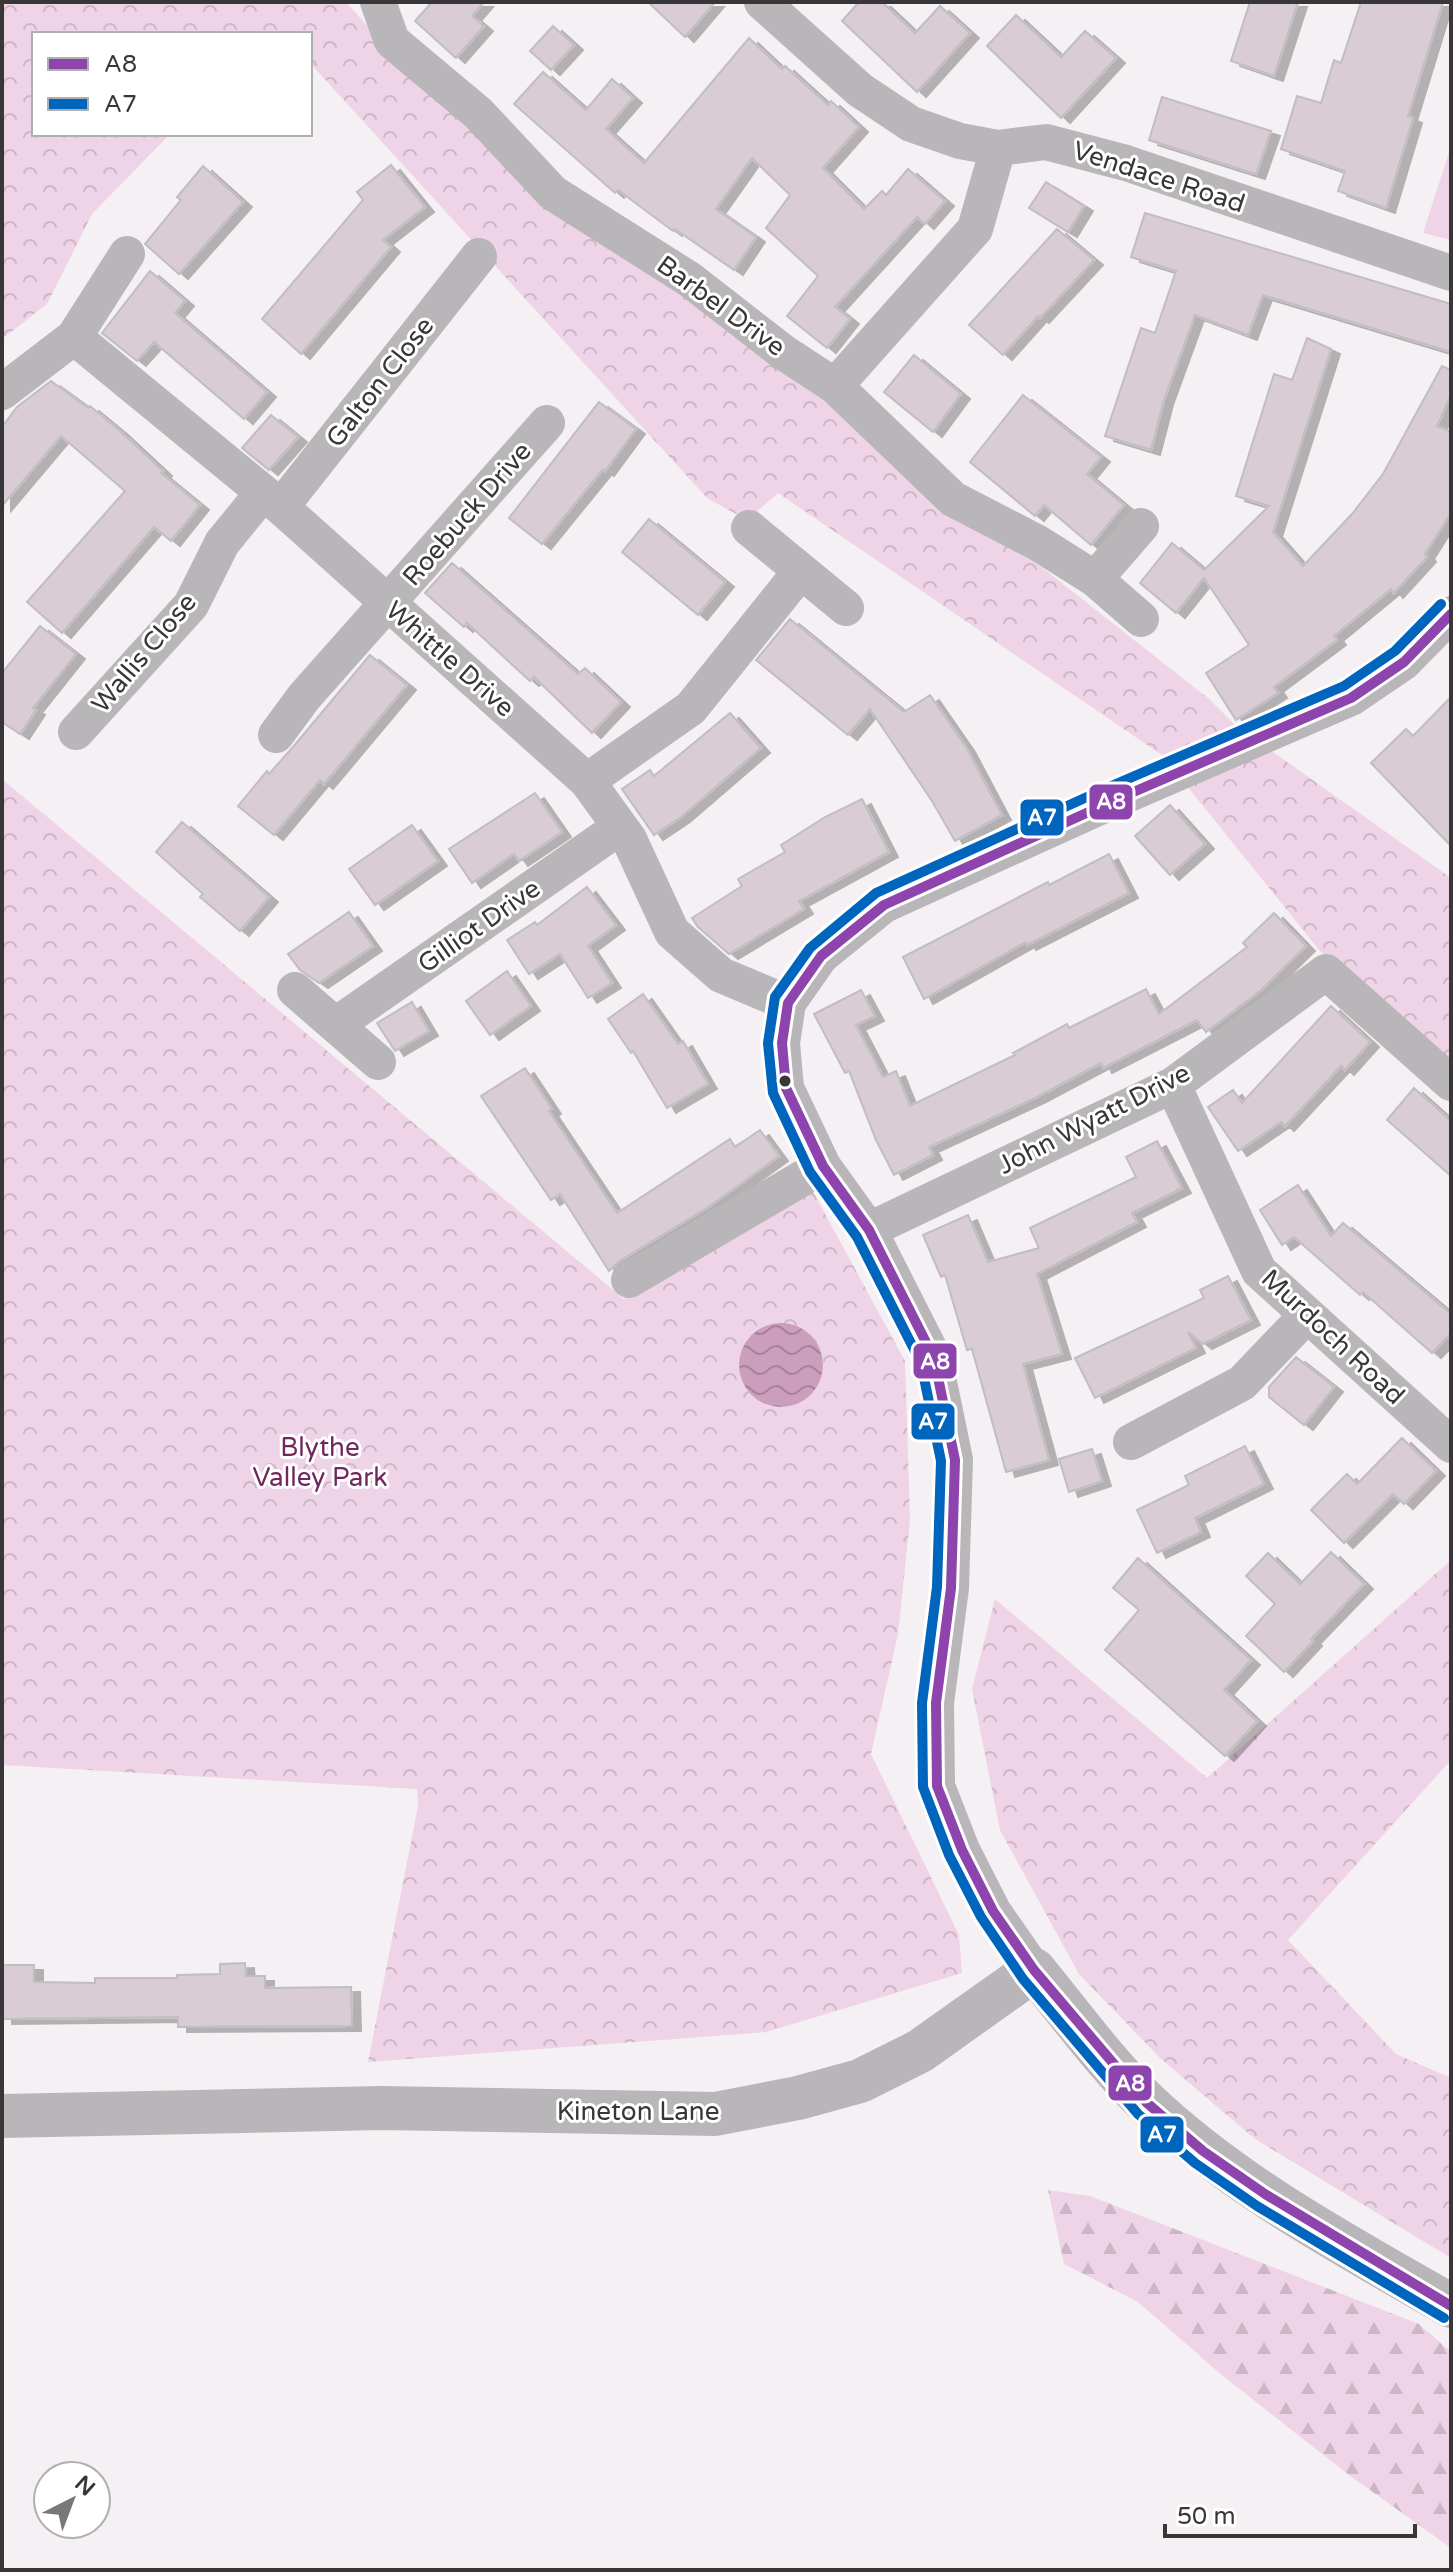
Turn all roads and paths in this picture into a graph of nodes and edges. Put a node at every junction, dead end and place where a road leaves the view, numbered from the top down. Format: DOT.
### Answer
graph roads {
  1 [pos="378,2"];
  2 [pos="775,6"];
  3 [pos="998,148"];
  4 [pos="127,254"];
  5 [pos="479,256"];
  6 [pos="1451,273"];
  7 [pos="74,337"];
  8 [pos="835,386"];
  9 [pos="2,392"];
  10 [pos="547,423"];
  11 [pos="271,500"];
  12 [pos="1141,526"];
  13 [pos="749,528"];
  14 [pos="801,571"];
  15 [pos="1095,579"];
  16 [pos="387,604"];
  17 [pos="846,608"];
  18 [pos="1451,614"];
  19 [pos="1141,619"];
  20 [pos="76,732"];
  21 [pos="276,735"];
  22 [pos="587,781"];
  23 [pos="620,827"];
  24 [pos="295,990"];
  25 [pos="788,1003"];
  26 [pos="337,1024"];
  27 [pos="378,1062"];
  28 [pos="1451,1083"];
  29 [pos="1173,1085"];
  30 [pos="823,1166"];
  31 [pos="869,1230"];
  32 [pos="629,1280"];
  33 [pos="1307,1315"];
  34 [pos="1131,1442"];
  35 [pos="1451,1445"];
  36 [pos="1034,1970"];
  37 [pos="2,2116"];
  38 [pos="1451,2306"];
  1 -- 8 [label="street, Barbel Drive"];
  2 -- 3 [label="street, Vendace Road"];
  3 -- 6 [label="street, Vendace Road"];
  3 -- 8 [label="street"];
  4 -- 7 [label="street"];
  5 -- 11 [label="street, Galton Close"];
  7 -- 9 [label="street"];
  7 -- 11 [label="street, Whittle Drive"];
  8 -- 15 [label="street, Barbel Drive"];
  10 -- 16 [label="street, Roebuck Drive"];
  11 -- 16 [label="street, Whittle Drive"];
  11 -- 20 [label="street, Wallis Close"];
  12 -- 15 [label="street"];
  13 -- 14 [label="street"];
  14 -- 17 [label="street"];
  14 -- 22 [label="street"];
  15 -- 19 [label="street, Barbel Drive"];
  16 -- 21 [label="street, Roebuck Drive"];
  16 -- 22 [label="street, Whittle Drive"];
  18 -- 25 [label="street"];
  22 -- 23 [label="street, Whittle Drive"];
  23 -- 25 [label="street, Whittle Drive"];
  23 -- 26 [label="street, Gilliot Drive"];
  24 -- 26 [label="street"];
  25 -- 30 [label="street"];
  26 -- 27 [label="street"];
  28 -- 29 [label="street, John Wyatt Drive"];
  29 -- 31 [label="street, John Wyatt Drive"];
  29 -- 33 [label="street, Murdoch Road"];
  30 -- 31 [label="street"];
  30 -- 32 [label="street"];
  31 -- 36 [label="street"];
  33 -- 34 [label="street"];
  33 -- 35 [label="street, Murdoch Road"];
  36 -- 37 [label="street, Kineton Lane"];
  36 -- 38 [label="street"];
}
